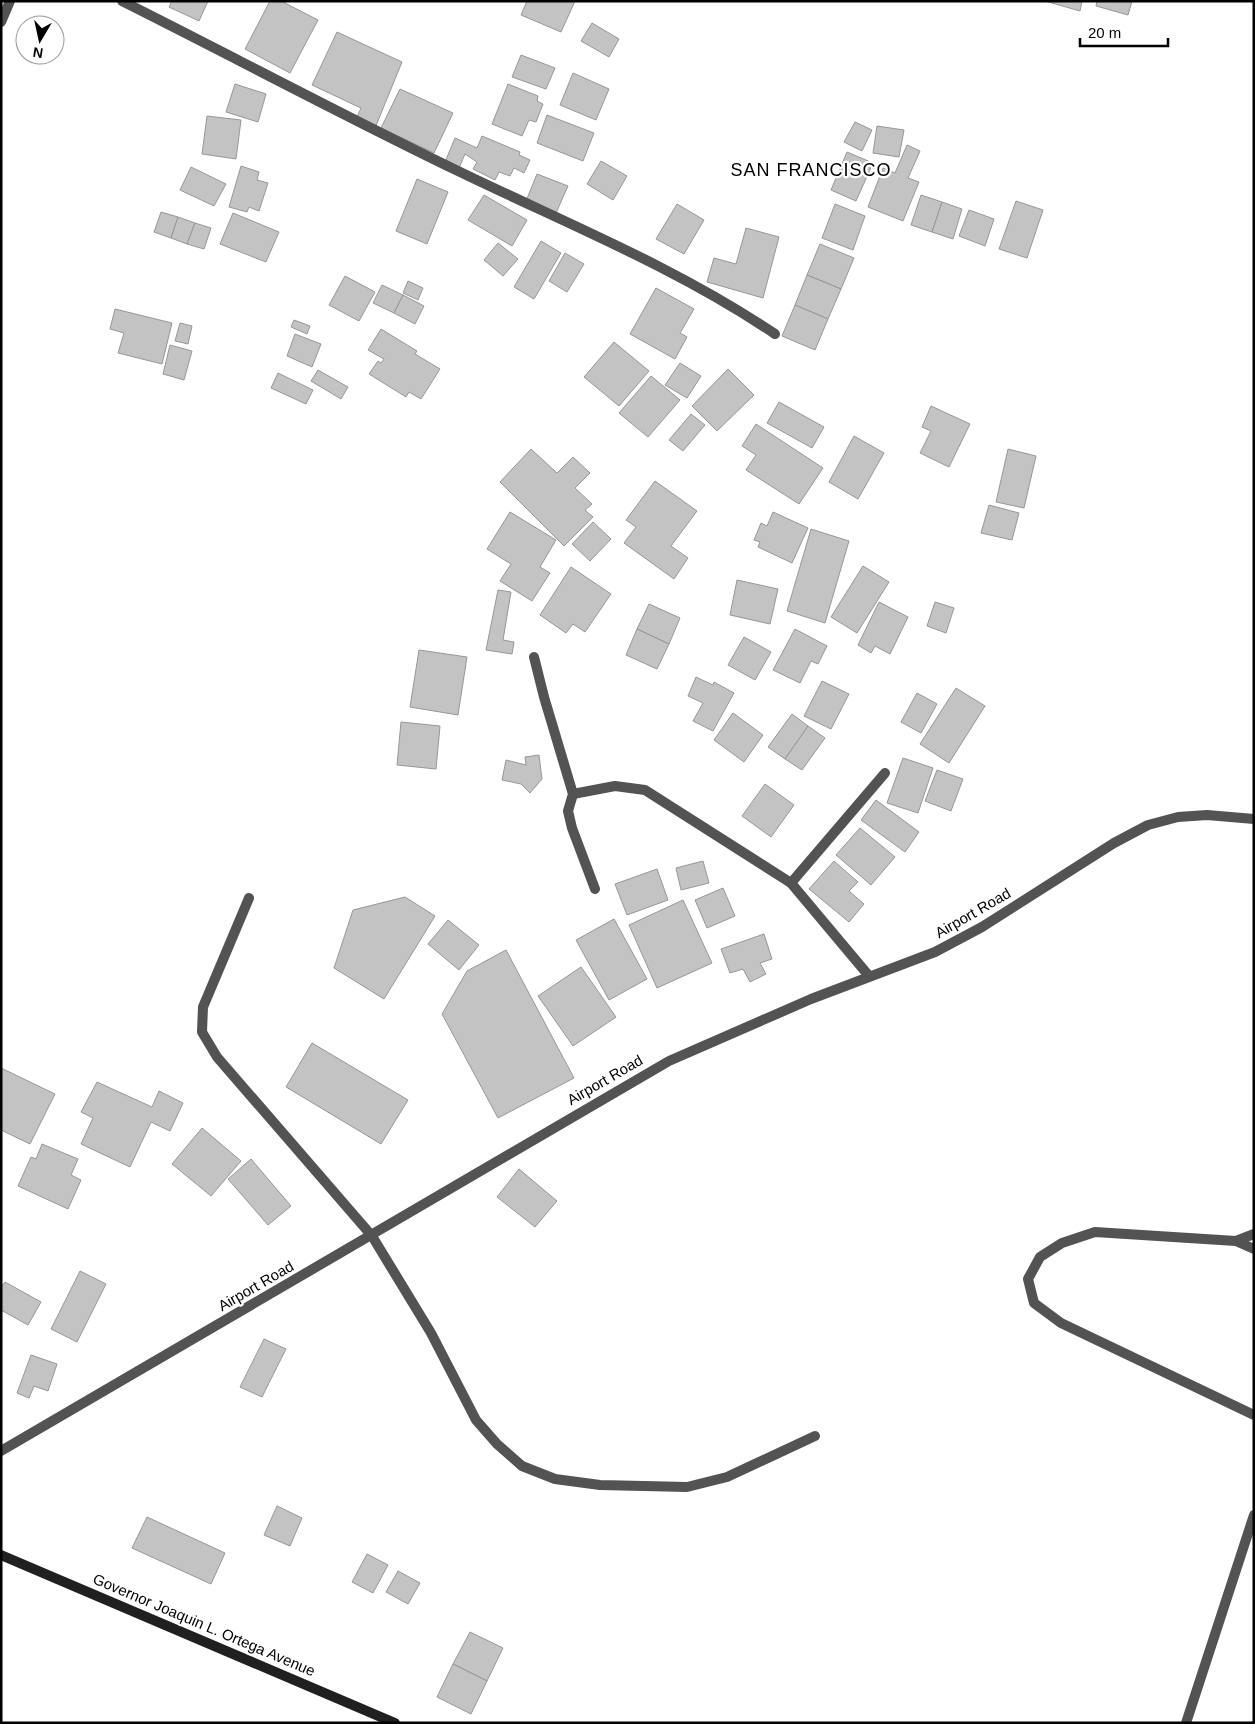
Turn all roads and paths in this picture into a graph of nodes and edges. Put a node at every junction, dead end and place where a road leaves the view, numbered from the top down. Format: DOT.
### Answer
graph roads {
  1 [pos="10,1"];
  2 [pos="122,1"];
  3 [pos="1,22"];
  4 [pos="775,334"];
  5 [pos="534,657"];
  6 [pos="885,773"];
  7 [pos="573,794"];
  8 [pos="1254,819"];
  9 [pos="790,883"];
  10 [pos="595,889"];
  11 [pos="249,898"];
  12 [pos="869,976"];
  13 [pos="1254,1234"];
  14 [pos="372,1236"];
  15 [pos="1236,1241"];
  16 [pos="1254,1249"];
  17 [pos="1254,1415"];
  18 [pos="815,1436"];
  19 [pos="1,1451"];
  20 [pos="1254,1515"];
  21 [pos="1,1555"];
  22 [pos="395,1723"];
  23 [pos="1186,1723"];
  1 -- 3 [label="street"];
  2 -- 4 [label="street"];
  5 -- 7 [label="street"];
  6 -- 9 [label="street"];
  7 -- 9 [label="street"];
  7 -- 10 [label="street"];
  8 -- 12 [label="street, Airport Road"];
  9 -- 12 [label="street"];
  11 -- 14 [label="street"];
  12 -- 14 [label="street, Airport Road"];
  13 -- 15 [label="street"];
  14 -- 18 [label="street"];
  14 -- 19 [label="street, Airport Road"];
  15 -- 16 [label="street"];
  15 -- 17 [label="street"];
  20 -- 23 [label="street"];
  21 -- 22 [label="street, Governor Joaquin L. Ortega Avenue"];
}
